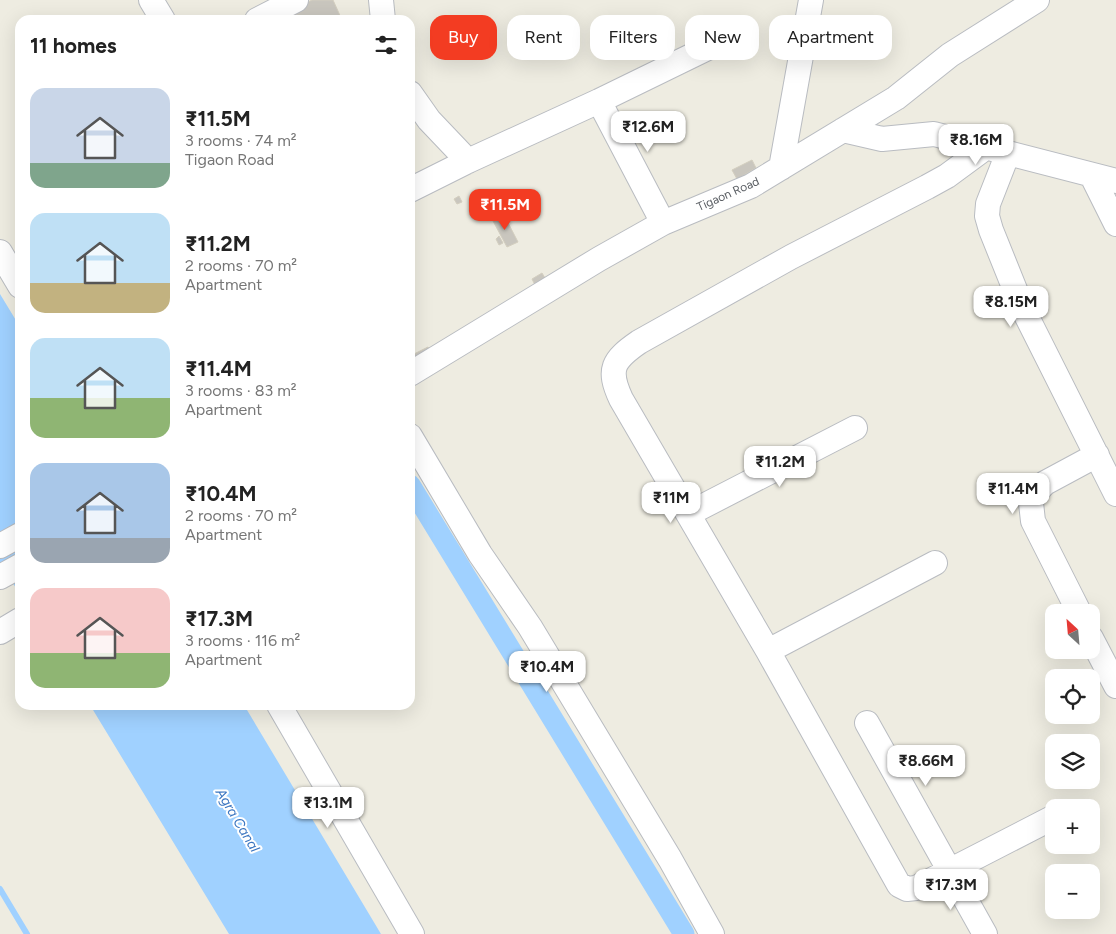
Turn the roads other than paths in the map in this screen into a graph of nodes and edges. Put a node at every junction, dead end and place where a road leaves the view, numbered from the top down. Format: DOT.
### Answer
graph roads {
  1 [pos="151,0"];
  2 [pos="296,0"];
  3 [pos="381,0"];
  4 [pos="811,0"];
  5 [pos="1037,0"];
  6 [pos="160,15"];
  7 [pos="267,15"];
  8 [pos="382,15"];
  9 [pos="685,59"];
  10 [pos="415,100"];
  11 [pos="599,101"];
  12 [pos="843,130"];
  13 [pos="985,148"];
  14 [pos="1008,153"];
  15 [pos="468,161"];
  16 [pos="781,168"];
  17 [pos="1108,177"];
  18 [pos="415,188"];
  19 [pos="663,223"];
  20 [pos="1116,224"];
  21 [pos="0,252"];
  22 [pos="15,278"];
  23 [pos="415,371"];
  24 [pos="855,428"];
  25 [pos="415,444"];
  26 [pos="1096,455"];
  27 [pos="1116,494"];
  28 [pos="688,514"];
  29 [pos="15,538"];
  30 [pos="0,546"];
  31 [pos="934,563"];
  32 [pos="15,569"];
  33 [pos="0,577"];
  34 [pos="1075,604"];
  35 [pos="15,623"];
  36 [pos="0,632"];
  37 [pos="768,651"];
  38 [pos="1100,655"];
  39 [pos="1116,686"];
  40 [pos="282,710"];
  41 [pos="868,723"];
  42 [pos="1045,822"];
  43 [pos="951,871"];
  44 [pos="412,934"];
  45 [pos="712,934"];
  46 [pos="985,934"];
  1 -- 6 [label="street"];
  2 -- 7 [label="street"];
  3 -- 8 [label="street"];
  4 -- 16 [label="street"];
  5 -- 12 [label="street, Tigaon Road"];
  9 -- 11 [label="street"];
  10 -- 15 [label="street"];
  11 -- 15 [label="street"];
  11 -- 19 [label="street"];
  12 -- 13 [label="street"];
  12 -- 16 [label="street, Tigaon Road"];
  13 -- 14 [label="street"];
  13 -- 28 [label="street"];
  14 -- 17 [label="street"];
  14 -- 26 [label="street"];
  15 -- 18 [label="street"];
  16 -- 19 [label="street, Tigaon Road"];
  17 -- 20 [label="street"];
  19 -- 23 [label="street, Tigaon Road"];
  21 -- 22 [label="street"];
  24 -- 28 [label="street"];
  25 -- 45 [label="street"];
  26 -- 27 [label="street"];
  26 -- 34 [label="street"];
  28 -- 37 [label="street"];
  29 -- 30 [label="street"];
  31 -- 37 [label="street"];
  32 -- 33 [label="street"];
  35 -- 36 [label="street"];
  37 -- 43 [label="street"];
  38 -- 39 [label="street"];
  40 -- 44 [label="street"];
  41 -- 43 [label="street"];
  42 -- 43 [label="street"];
  43 -- 46 [label="street"];
}
